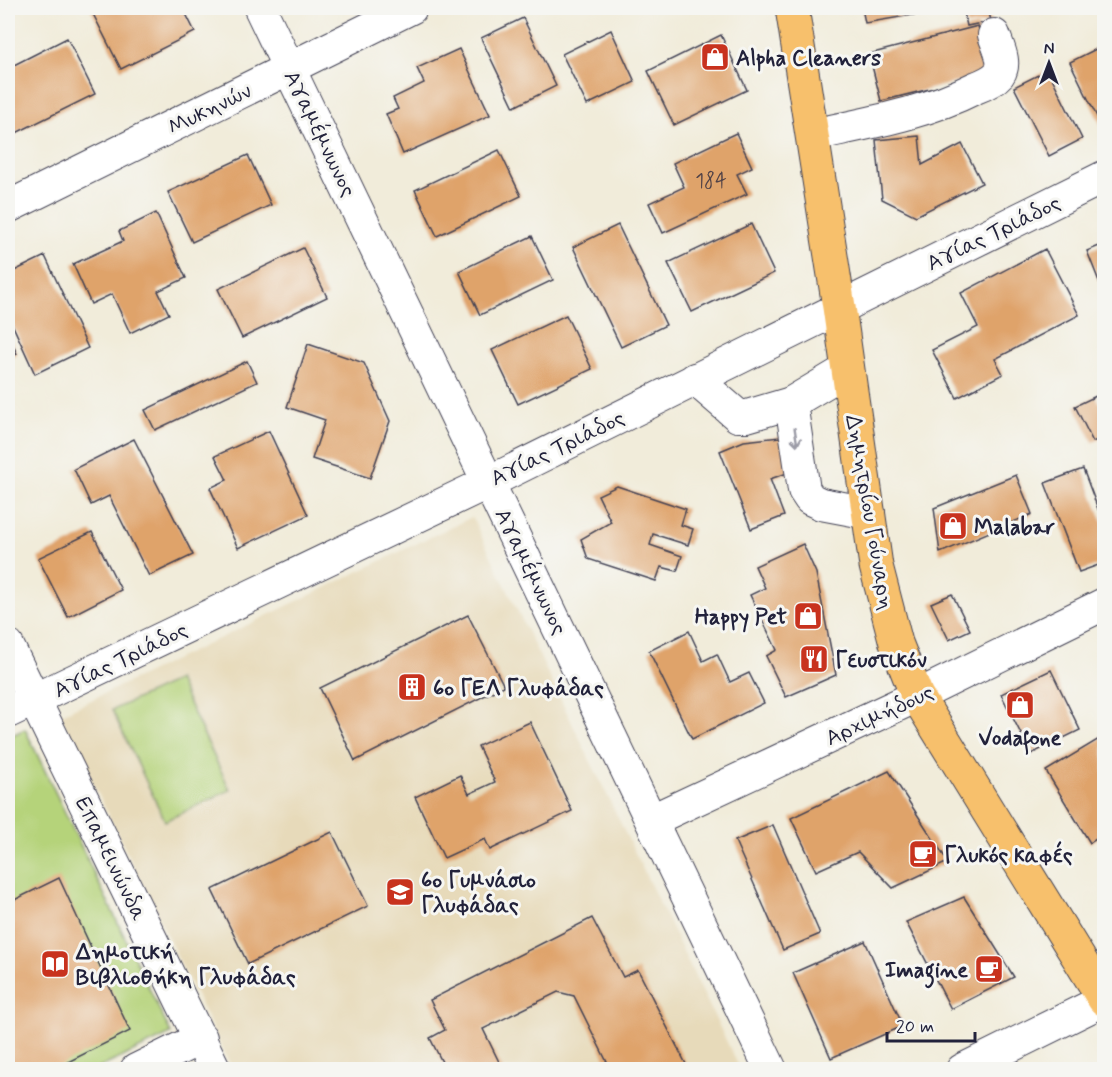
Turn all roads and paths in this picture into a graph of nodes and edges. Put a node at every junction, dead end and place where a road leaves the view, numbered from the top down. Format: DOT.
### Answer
graph roads {
  1 [pos="260,8"];
  2 [pos="411,8"];
  3 [pos="792,8"];
  4 [pos="994,35"];
  5 [pos="289,68"];
  6 [pos="812,135"];
  7 [pos="1104,177"];
  8 [pos="8,207"];
  9 [pos="839,307"];
  10 [pos="848,369"];
  11 [pos="695,379"];
  12 [pos="791,403"];
  13 [pos="489,482"];
  14 [pos="869,513"];
  15 [pos="1104,604"];
  16 [pos="8,646"];
  17 [pos="917,696"];
  18 [pos="21,706"];
  19 [pos="652,820"];
  20 [pos="1104,999"];
  21 [pos="201,1038"];
  22 [pos="136,1070"];
  23 [pos="215,1070"];
  24 [pos="771,1070"];
  25 [pos="962,1070"];
  1 -- 5 [label="street, Αγαμέμνωνος"];
  2 -- 5 [label="street, Μυκηνών"];
  3 -- 6 [label="main road, Δημητρίου Γούναρη"];
  4 -- 6 [label="street"];
  5 -- 8 [label="street, Μυκηνών"];
  5 -- 13 [label="street, Αγαμέμνωνος"];
  6 -- 9 [label="main road, Δημητρίου Γούναρη"];
  7 -- 9 [label="street, Αγίας Τριάδος"];
  9 -- 10 [label="main road, Δημητρίου Γούναρη"];
  9 -- 11 [label="street, Αγίας Τριάδος"];
  10 -- 12 [label="street"];
  10 -- 14 [label="main road, Δημητρίου Γούναρη"];
  11 -- 12 [label="street"];
  11 -- 13 [label="street, Αγίας Τριάδος"];
  12 -- 14 [label="street, one-way"];
  13 -- 18 [label="street, Αγίας Τριάδος"];
  13 -- 19 [label="street, Αγαμέμνωνος"];
  14 -- 17 [label="main road, Δημητρίου Γούναρη"];
  15 -- 17 [label="street, Αρχιμήδους"];
  16 -- 18 [label="street, Επαμεινώνδα"];
  17 -- 19 [label="street, Αρχιμήδους"];
  17 -- 20 [label="main road, Δημητρίου Γούναρη"];
  18 -- 21 [label="street, Επαμεινώνδα"];
  19 -- 24 [label="street, Αγαμέμνωνος"];
  20 -- 25 [label="street"];
  21 -- 22 [label="street"];
  21 -- 23 [label="street, Επαμεινώνδα"];
}
